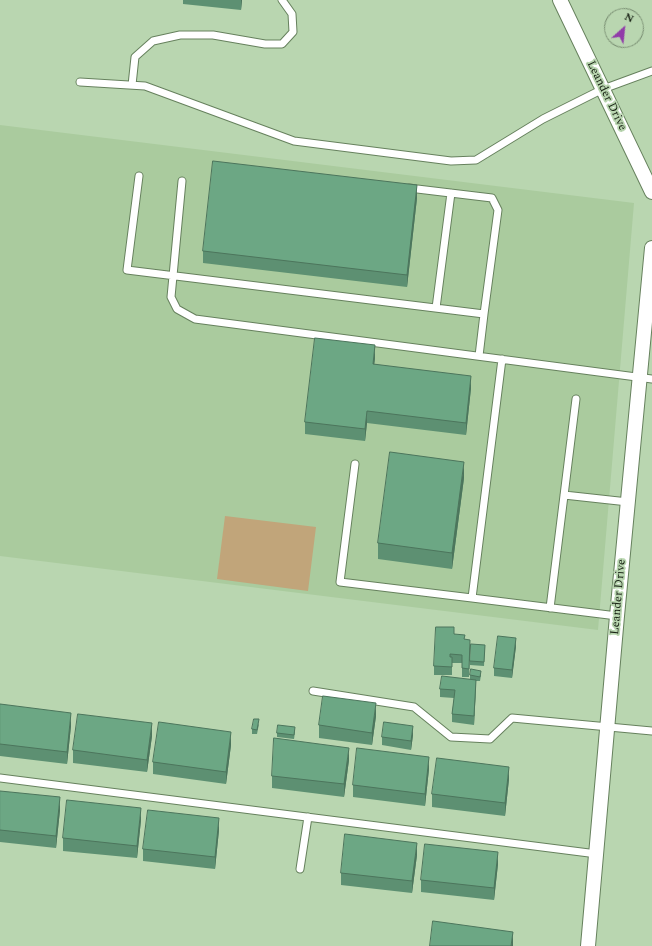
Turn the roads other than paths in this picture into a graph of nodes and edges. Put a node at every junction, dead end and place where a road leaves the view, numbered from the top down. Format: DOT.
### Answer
graph roads {
  1 [pos="282,0"];
  2 [pos="560,0"];
  3 [pos="652,71"];
  4 [pos="80,82"];
  5 [pos="132,85"];
  6 [pos="603,89"];
  7 [pos="139,176"];
  8 [pos="182,181"];
  9 [pos="400,187"];
  10 [pos="652,192"];
  11 [pos="451,193"];
  12 [pos="652,248"];
  13 [pos="173,276"];
  14 [pos="436,308"];
  15 [pos="484,314"];
  16 [pos="479,356"];
  17 [pos="502,359"];
  18 [pos="646,378"];
  19 [pos="576,399"];
  20 [pos="356,464"];
  21 [pos="564,494"];
  22 [pos="628,502"];
  23 [pos="472,598"];
  24 [pos="550,608"];
  25 [pos="617,616"];
  26 [pos="313,691"];
  27 [pos="608,726"];
  28 [pos="652,731"];
  29 [pos="0,778"];
  30 [pos="308,818"];
  31 [pos="597,854"];
  32 [pos="300,869"];
  33 [pos="588,946"];
  1 -- 5 [label="lane"];
  2 -- 6 [label="street, Leander Drive"];
  3 -- 6 [label="lane"];
  4 -- 5 [label="lane"];
  5 -- 6 [label="lane"];
  6 -- 10 [label="street, Leander Drive"];
  7 -- 13 [label="lane"];
  8 -- 13 [label="lane"];
  9 -- 11 [label="lane"];
  11 -- 14 [label="lane"];
  11 -- 15 [label="lane"];
  12 -- 18 [label="street, Leander Drive"];
  13 -- 14 [label="lane"];
  13 -- 16 [label="lane"];
  14 -- 15 [label="lane"];
  15 -- 16 [label="lane"];
  16 -- 17 [label="lane"];
  17 -- 18 [label="lane"];
  17 -- 23 [label="lane"];
  18 -- 22 [label="street, Leander Drive"];
  19 -- 21 [label="lane"];
  20 -- 23 [label="lane"];
  21 -- 22 [label="lane"];
  21 -- 24 [label="lane"];
  22 -- 25 [label="street, Leander Drive"];
  23 -- 24 [label="lane"];
  24 -- 25 [label="lane"];
  25 -- 27 [label="street, Leander Drive"];
  26 -- 27 [label="lane"];
  27 -- 28 [label="lane"];
  27 -- 31 [label="street, Leander Drive"];
  29 -- 30 [label="lane"];
  30 -- 31 [label="lane"];
  30 -- 32 [label="lane"];
  31 -- 33 [label="street, Leander Drive"];
}
